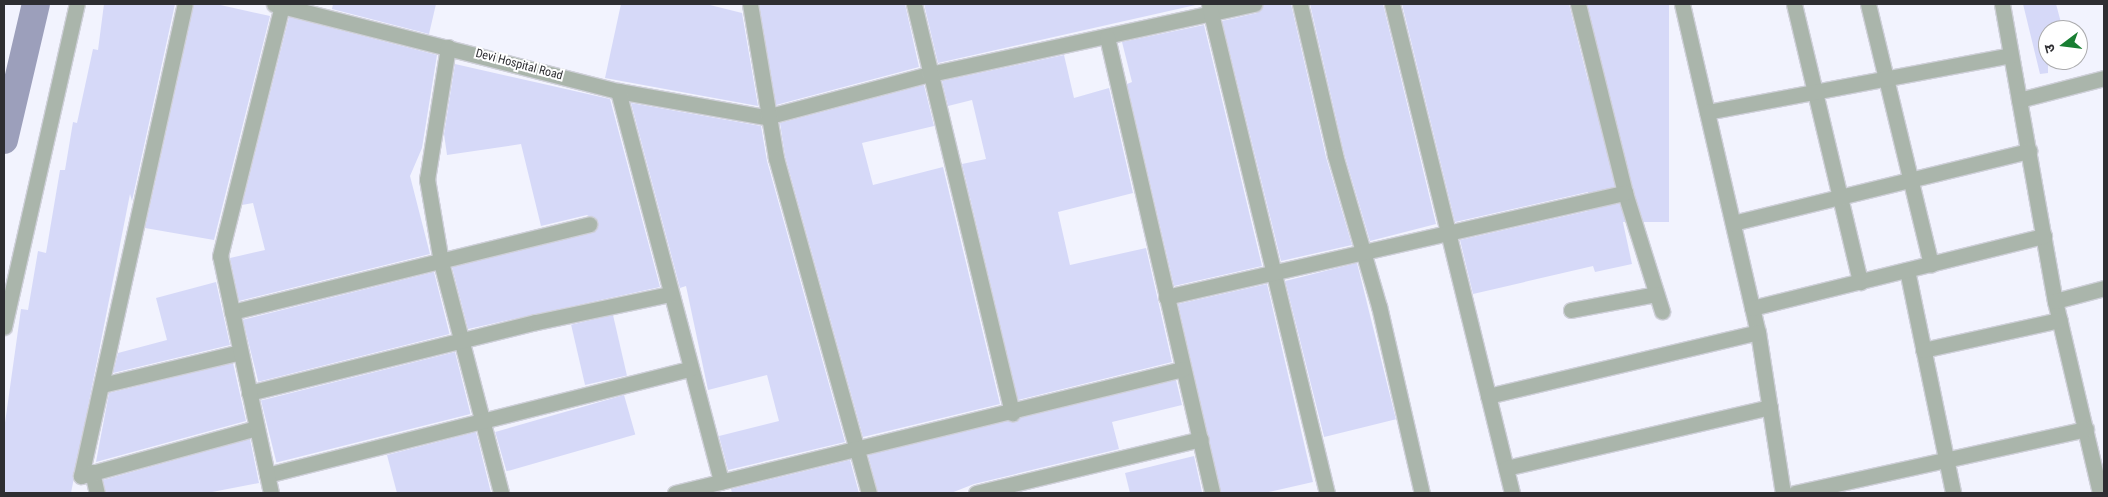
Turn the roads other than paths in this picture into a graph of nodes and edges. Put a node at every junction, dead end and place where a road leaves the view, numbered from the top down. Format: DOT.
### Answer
graph roads {
  1 [pos="76,4"];
  2 [pos="185,4"];
  3 [pos="750,4"];
  4 [pos="914,4"];
  5 [pos="1255,4"];
  6 [pos="1300,4"];
  7 [pos="1392,4"];
  8 [pos="1578,4"];
  9 [pos="1682,4"];
  10 [pos="1794,4"];
  11 [pos="1868,4"];
  12 [pos="2002,4"];
  13 [pos="278,5"];
  14 [pos="1210,9"];
  15 [pos="1107,37"];
  16 [pos="448,47"];
  17 [pos="2011,54"];
  18 [pos="930,74"];
  19 [pos="2104,78"];
  20 [pos="1885,79"];
  21 [pos="618,91"];
  22 [pos="1814,92"];
  23 [pos="2019,100"];
  24 [pos="1707,112"];
  25 [pos="766,117"];
  26 [pos="2028,151"];
  27 [pos="1910,180"];
  28 [pos="1625,194"];
  29 [pos="1838,197"];
  30 [pos="1733,223"];
  31 [pos="589,224"];
  32 [pos="1448,233"];
  33 [pos="2044,236"];
  34 [pos="1363,253"];
  35 [pos="441,262"];
  36 [pos="1931,264"];
  37 [pos="1907,270"];
  38 [pos="1273,273"];
  39 [pos="1860,282"];
  40 [pos="2104,288"];
  41 [pos="670,294"];
  42 [pos="1656,294"];
  43 [pos="1166,297"];
  44 [pos="2055,301"];
  45 [pos="1752,308"];
  46 [pos="1571,310"];
  47 [pos="1662,311"];
  48 [pos="232,312"];
  49 [pos="2060,320"];
  50 [pos="4,327"];
  51 [pos="1758,332"];
  52 [pos="462,341"];
  53 [pos="1923,350"];
  54 [pos="240,352"];
  55 [pos="690,369"];
  56 [pos="1183,369"];
  57 [pos="102,385"];
  58 [pos="249,393"];
  59 [pos="1488,396"];
  60 [pos="1770,407"];
  61 [pos="1012,413"];
  62 [pos="483,420"];
  63 [pos="256,428"];
  64 [pos="2086,429"];
  65 [pos="1201,438"];
  66 [pos="857,448"];
  67 [pos="1945,460"];
  68 [pos="1506,468"];
  69 [pos="92,472"];
  70 [pos="267,475"];
  71 [pos="721,482"];
  72 [pos="97,493"];
  73 [pos="272,493"];
  74 [pos="501,493"];
  75 [pos="675,493"];
  76 [pos="869,493"];
  77 [pos="976,493"];
  78 [pos="1212,493"];
  79 [pos="1327,493"];
  80 [pos="1422,493"];
  81 [pos="1512,493"];
  82 [pos="1783,493"];
  83 [pos="1794,493"];
  84 [pos="1953,493"];
  85 [pos="2100,493"];
  1 -- 50 [label="street"];
  2 -- 57 [label="street"];
  3 -- 25 [label="street"];
  4 -- 18 [label="street"];
  5 -- 14 [label="street"];
  6 -- 34 [label="street"];
  7 -- 32 [label="street"];
  8 -- 28 [label="street"];
  9 -- 24 [label="street"];
  10 -- 22 [label="street"];
  11 -- 20 [label="street"];
  12 -- 17 [label="street"];
  13 -- 16 [label="street, Devi Hospital Road"];
  13 -- 48 [label="street"];
  14 -- 15 [label="street"];
  14 -- 38 [label="street"];
  15 -- 18 [label="street"];
  15 -- 43 [label="street"];
  16 -- 21 [label="street, Devi Hospital Road"];
  16 -- 35 [label="street"];
  17 -- 20 [label="street"];
  17 -- 23 [label="street"];
  18 -- 25 [label="street"];
  18 -- 61 [label="street"];
  19 -- 23 [label="street"];
  20 -- 22 [label="street"];
  20 -- 27 [label="street"];
  21 -- 25 [label="street, Devi Hospital Road"];
  21 -- 41 [label="street"];
  22 -- 24 [label="street"];
  22 -- 29 [label="street"];
  23 -- 26 [label="street"];
  24 -- 30 [label="street"];
  25 -- 66 [label="street"];
  26 -- 27 [label="street"];
  26 -- 33 [label="street"];
  27 -- 29 [label="street"];
  27 -- 36 [label="street"];
  28 -- 32 [label="street"];
  28 -- 42 [label="street"];
  29 -- 30 [label="street"];
  29 -- 39 [label="street"];
  30 -- 45 [label="street"];
  31 -- 35 [label="street"];
  32 -- 34 [label="street"];
  32 -- 59 [label="street"];
  33 -- 36 [label="street"];
  33 -- 44 [label="street"];
  34 -- 38 [label="street"];
  34 -- 80 [label="street"];
  35 -- 48 [label="street"];
  35 -- 52 [label="street"];
  36 -- 37 [label="street"];
  37 -- 39 [label="street"];
  37 -- 53 [label="street"];
  38 -- 43 [label="street"];
  38 -- 79 [label="street"];
  39 -- 45 [label="street"];
  40 -- 44 [label="street"];
  41 -- 52 [label="street"];
  41 -- 55 [label="street"];
  42 -- 46 [label="street"];
  42 -- 47 [label="street"];
  43 -- 56 [label="street"];
  44 -- 49 [label="street"];
  45 -- 51 [label="street"];
  48 -- 54 [label="street"];
  49 -- 53 [label="street"];
  49 -- 64 [label="street"];
  51 -- 59 [label="street"];
  51 -- 60 [label="street"];
  52 -- 58 [label="street"];
  52 -- 62 [label="street"];
  53 -- 67 [label="street"];
  54 -- 57 [label="street"];
  54 -- 58 [label="street"];
  55 -- 62 [label="street"];
  55 -- 71 [label="street"];
  56 -- 61 [label="street"];
  56 -- 65 [label="street"];
  57 -- 69 [label="street"];
  58 -- 63 [label="street"];
  59 -- 68 [label="street"];
  60 -- 68 [label="street"];
  60 -- 82 [label="street"];
  61 -- 66 [label="street"];
  62 -- 70 [label="street"];
  62 -- 74 [label="street"];
  63 -- 69 [label="street"];
  63 -- 70 [label="street"];
  64 -- 67 [label="street"];
  64 -- 85 [label="street"];
  65 -- 77 [label="street"];
  65 -- 78 [label="street"];
  66 -- 71 [label="street"];
  66 -- 76 [label="street"];
  67 -- 83 [label="street"];
  67 -- 84 [label="street"];
  68 -- 81 [label="street"];
  69 -- 72 [label="street"];
  70 -- 73 [label="street"];
  71 -- 75 [label="street"];
}
